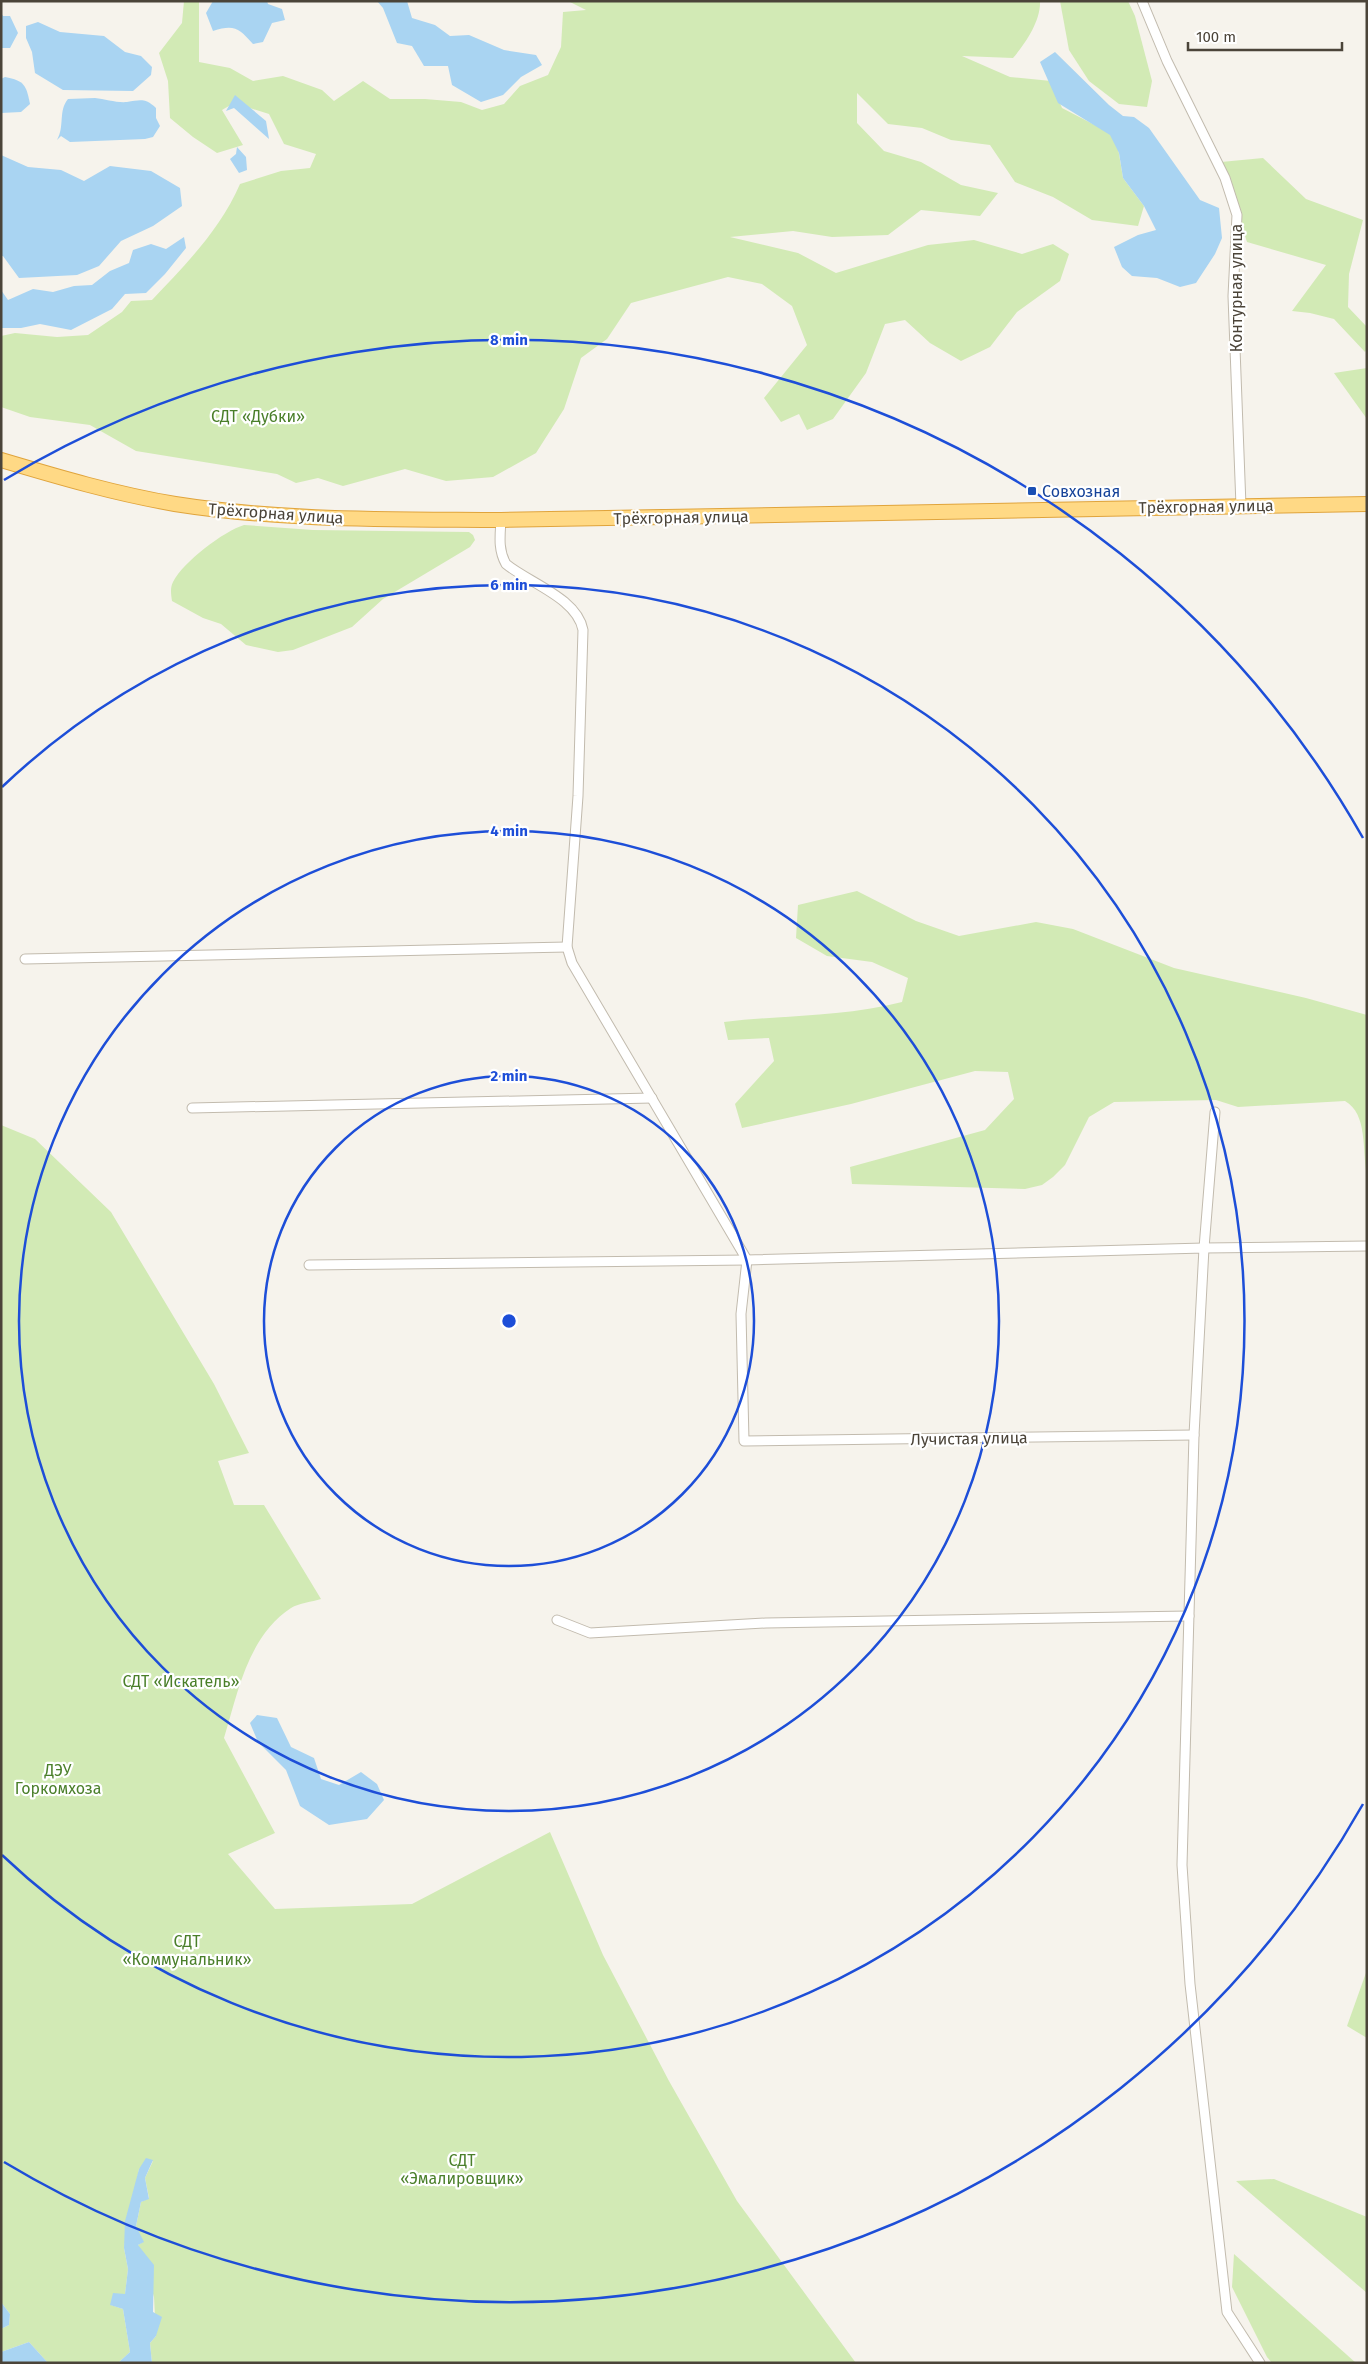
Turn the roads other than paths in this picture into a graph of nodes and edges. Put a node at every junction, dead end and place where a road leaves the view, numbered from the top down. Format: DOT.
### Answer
graph roads {
  1 [pos="1142,1"];
  2 [pos="1,460"];
  3 [pos="1367,504"];
  4 [pos="1241,506"];
  5 [pos="501,520"];
  6 [pos="567,948"];
  7 [pos="25,959"];
  8 [pos="652,1098"];
  9 [pos="192,1108"];
  10 [pos="1215,1112"];
  11 [pos="1367,1246"];
  12 [pos="1204,1248"];
  13 [pos="747,1260"];
  14 [pos="309,1265"];
  15 [pos="1194,1435"];
  16 [pos="1189,1616"];
  17 [pos="557,1620"];
  18 [pos="1260,2363"];
  1 -- 4 [label="street, Контурная улица"];
  2 -- 5 [label="highway, Трёхгорная улица"];
  3 -- 4 [label="highway, Трёхгорная улица"];
  4 -- 5 [label="highway, Трёхгорная улица"];
  5 -- 6 [label="street"];
  6 -- 7 [label="street"];
  6 -- 8 [label="street"];
  8 -- 9 [label="street"];
  8 -- 13 [label="street"];
  10 -- 12 [label="street"];
  11 -- 12 [label="street"];
  12 -- 13 [label="street"];
  12 -- 15 [label="street"];
  13 -- 14 [label="street"];
  13 -- 15 [label="street, Лучистая улица"];
  15 -- 16 [label="street"];
  16 -- 17 [label="street"];
  16 -- 18 [label="street"];
}
